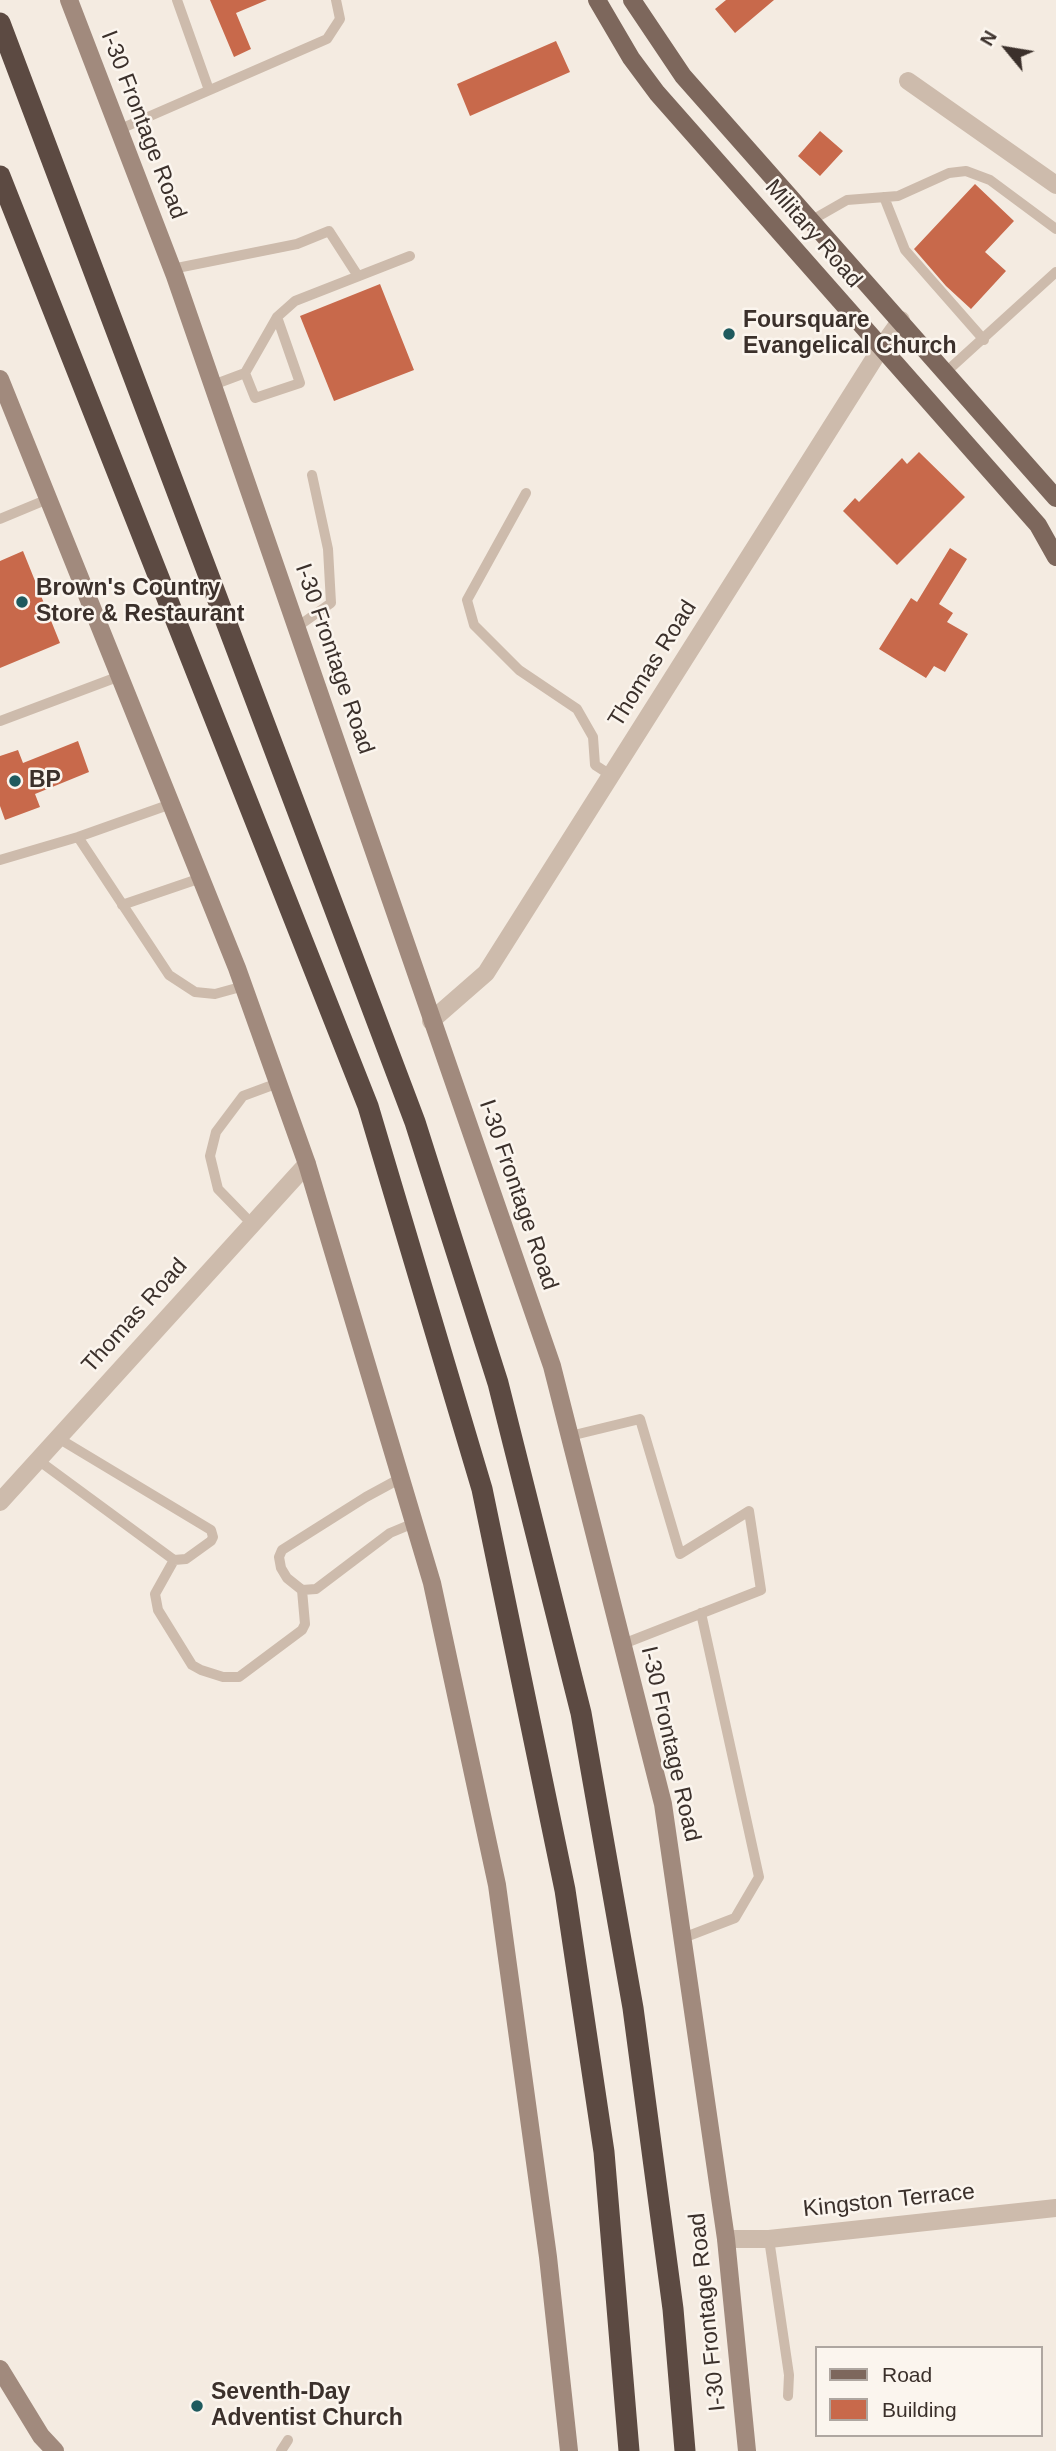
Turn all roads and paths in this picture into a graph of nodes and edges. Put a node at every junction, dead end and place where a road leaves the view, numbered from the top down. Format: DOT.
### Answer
graph roads {
  1 [pos="69,0"];
  2 [pos="177,0"];
  3 [pos="336,0"];
  4 [pos="597,0"];
  5 [pos="632,0"];
  6 [pos="0,23"];
  7 [pos="908,81"];
  8 [pos="209,90"];
  9 [pos="118,130"];
  10 [pos="0,176"];
  11 [pos="1056,184"];
  12 [pos="884,197"];
  13 [pos="812,220"];
  14 [pos="1056,229"];
  15 [pos="410,256"];
  16 [pos="172,269"];
  17 [pos="1056,272"];
  18 [pos="358,276"];
  19 [pos="276,317"];
  20 [pos="901,320"];
  21 [pos="984,340"];
  22 [pos="881,348"];
  23 [pos="946,372"];
  24 [pos="246,373"];
  25 [pos="0,379"];
  26 [pos="213,385"];
  27 [pos="312,475"];
  28 [pos="526,494"];
  29 [pos="1056,498"];
  30 [pos="48,499"];
  31 [pos="0,519"];
  32 [pos="1056,556"];
  33 [pos="297,627"];
  34 [pos="120,676"];
  35 [pos="0,721"];
  36 [pos="612,776"];
  37 [pos="172,804"];
  38 [pos="78,837"];
  39 [pos="0,860"];
  40 [pos="201,878"];
  41 [pos="122,905"];
  42 [pos="244,986"];
  43 [pos="431,1020"];
  44 [pos="278,1083"];
  45 [pos="307,1164"];
  46 [pos="251,1224"];
  47 [pos="570,1436"];
  48 [pos="58,1438"];
  49 [pos="38,1460"];
  50 [pos="401,1478"];
  51 [pos="0,1502"];
  52 [pos="414,1522"];
  53 [pos="174,1560"];
  54 [pos="302,1590"];
  55 [pos="701,1614"];
  56 [pos="622,1644"];
  57 [pos="683,1938"];
  58 [pos="1056,2208"];
  59 [pos="726,2239"];
  60 [pos="769,2239"];
  61 [pos="0,2369"];
  62 [pos="788,2396"];
  63 [pos="288,2440"];
  64 [pos="55,2451"];
  65 [pos="281,2451"];
  66 [pos="569,2451"];
  67 [pos="629,2451"];
  68 [pos="685,2451"];
  69 [pos="747,2451"];
  1 -- 9 [label="main road, I-30 Frontage Road"];
  2 -- 8 [label="lane"];
  3 -- 8 [label="lane"];
  4 -- 22 [label="main road, Military Road"];
  5 -- 13 [label="main road, Military Road"];
  6 -- 68 [label="highway"];
  7 -- 11 [label="street"];
  8 -- 9 [label="lane"];
  9 -- 16 [label="main road, I-30 Frontage Road"];
  10 -- 67 [label="highway"];
  12 -- 13 [label="lane"];
  12 -- 14 [label="lane"];
  12 -- 21 [label="lane"];
  13 -- 20 [label="main road, Military Road"];
  15 -- 18 [label="lane"];
  16 -- 18 [label="lane"];
  16 -- 26 [label="main road, I-30 Frontage Road"];
  17 -- 21 [label="lane"];
  18 -- 19 [label="lane"];
  19 -- 24 [label="lane"];
  19 -- 24 [label="lane"];
  20 -- 22 [label="street, Thomas Road"];
  20 -- 23 [label="main road, Military Road"];
  21 -- 23 [label="lane"];
  22 -- 32 [label="main road, Military Road"];
  22 -- 36 [label="street, Thomas Road"];
  23 -- 29 [label="main road, Military Road"];
  24 -- 26 [label="lane"];
  25 -- 30 [label="main road"];
  26 -- 33 [label="main road, I-30 Frontage Road"];
  27 -- 33 [label="lane"];
  28 -- 36 [label="lane"];
  30 -- 31 [label="lane"];
  30 -- 34 [label="main road"];
  33 -- 43 [label="main road, I-30 Frontage Road"];
  34 -- 35 [label="lane"];
  34 -- 37 [label="main road"];
  36 -- 43 [label="street, Thomas Road"];
  37 -- 38 [label="lane"];
  37 -- 40 [label="main road"];
  38 -- 39 [label="lane"];
  38 -- 41 [label="lane"];
  40 -- 41 [label="lane"];
  40 -- 42 [label="main road"];
  41 -- 42 [label="lane"];
  42 -- 44 [label="main road"];
  43 -- 47 [label="main road, I-30 Frontage Road"];
  44 -- 45 [label="main road"];
  44 -- 46 [label="lane"];
  45 -- 46 [label="street, Thomas Road"];
  45 -- 50 [label="main road"];
  46 -- 48 [label="street, Thomas Road"];
  47 -- 55 [label="lane"];
  47 -- 56 [label="main road, I-30 Frontage Road"];
  48 -- 49 [label="street, Thomas Road"];
  48 -- 53 [label="lane"];
  49 -- 51 [label="street, Thomas Road"];
  49 -- 53 [label="lane"];
  50 -- 52 [label="main road"];
  50 -- 54 [label="lane"];
  52 -- 54 [label="lane"];
  52 -- 66 [label="main road"];
  53 -- 54 [label="lane"];
  55 -- 56 [label="lane"];
  55 -- 57 [label="lane"];
  56 -- 57 [label="main road, I-30 Frontage Road"];
  57 -- 59 [label="main road, I-30 Frontage Road"];
  58 -- 60 [label="street, Kingston Terrace"];
  59 -- 60 [label="street, Kingston Terrace"];
  59 -- 69 [label="main road, I-30 Frontage Road"];
  60 -- 62 [label="lane"];
  61 -- 64 [label="main road"];
  63 -- 65 [label="lane"];
}
